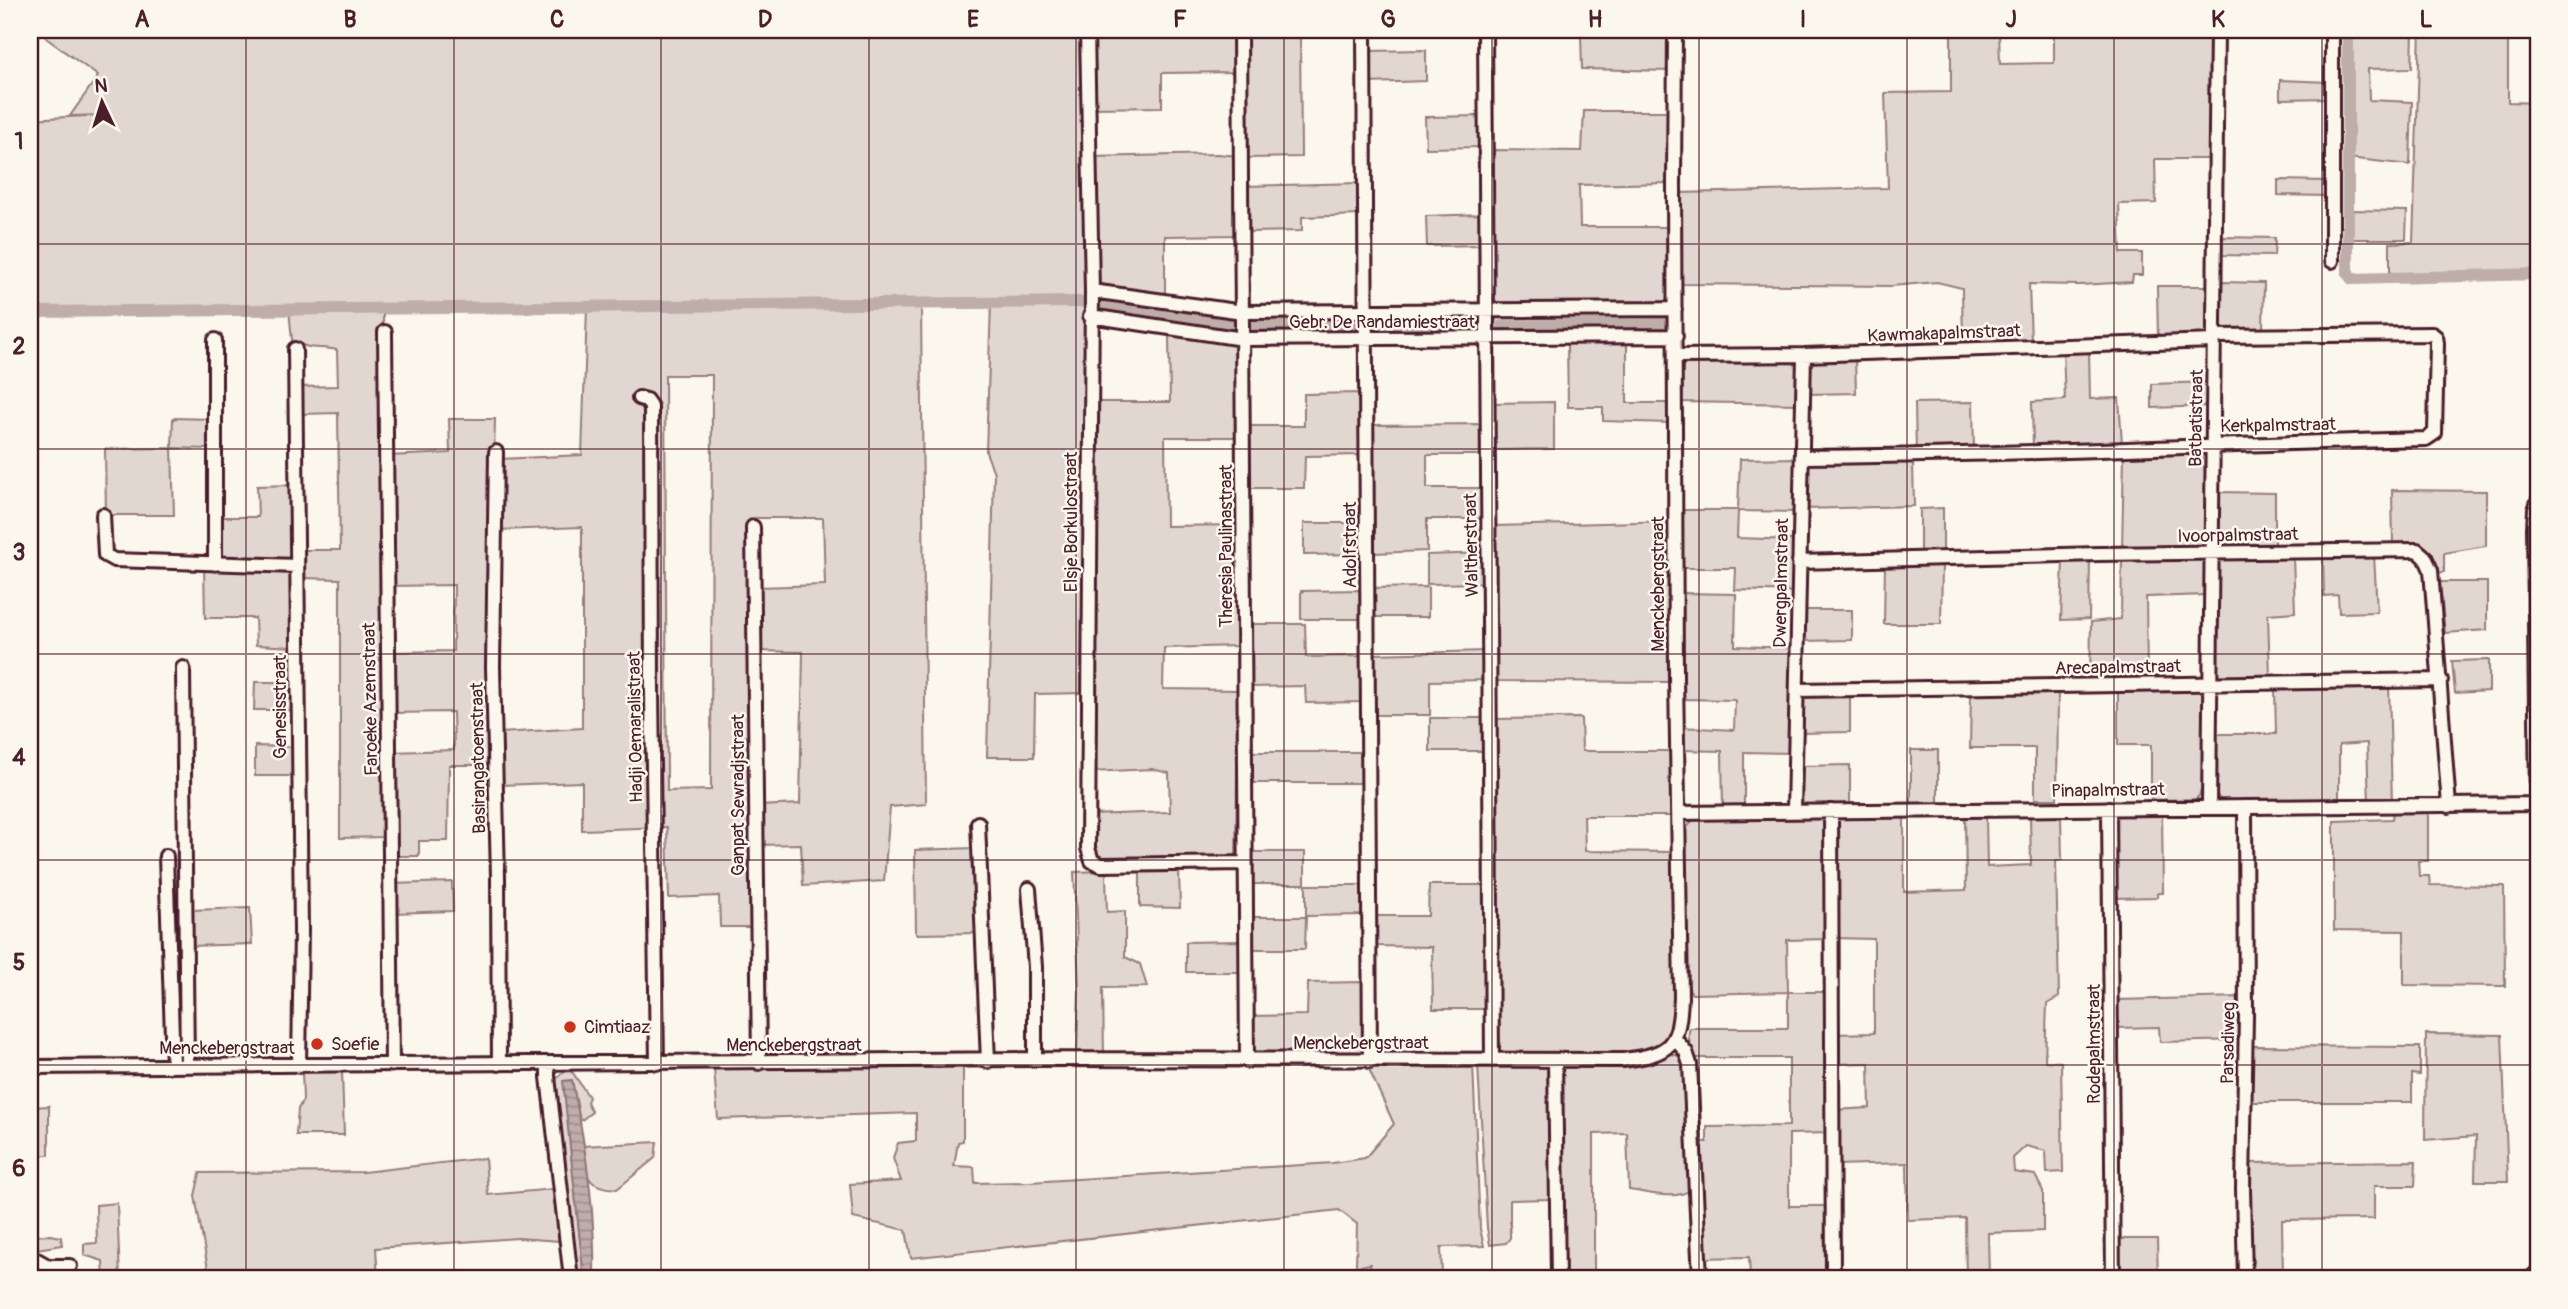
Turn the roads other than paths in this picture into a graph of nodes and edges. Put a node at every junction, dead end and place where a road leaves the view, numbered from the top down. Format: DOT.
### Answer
graph roads {
  1 [pos="1087,30"];
  2 [pos="1240,30"];
  3 [pos="1364,30"];
  4 [pos="1485,30"];
  5 [pos="1675,30"];
  6 [pos="2217,30"];
  7 [pos="2332,30"];
  8 [pos="2332,261"];
  9 [pos="1092,291"];
  10 [pos="1675,309"];
  11 [pos="1366,310"];
  12 [pos="1243,312"];
  13 [pos="1487,312"];
  14 [pos="1090,316"];
  15 [pos="385,332"];
  16 [pos="1676,336"];
  17 [pos="2215,338"];
  18 [pos="1487,339"];
  19 [pos="215,340"];
  20 [pos="1243,340"];
  21 [pos="1366,340"];
  22 [pos="295,349"];
  23 [pos="1804,355"];
  24 [pos="1676,356"];
  25 [pos="639,398"];
  26 [pos="2213,444"];
  27 [pos="496,452"];
  28 [pos="1802,457"];
  29 [pos="2538,501"];
  30 [pos="103,515"];
  31 [pos="753,527"];
  32 [pos="2212,553"];
  33 [pos="1799,562"];
  34 [pos="215,564"];
  35 [pos="297,566"];
  36 [pos="183,668"];
  37 [pos="2441,680"];
  38 [pos="2210,683"];
  39 [pos="1797,690"];
  40 [pos="2538,804"];
  41 [pos="2449,806"];
  42 [pos="2209,807"];
  43 [pos="2245,807"];
  44 [pos="2109,808"];
  45 [pos="1794,811"];
  46 [pos="1831,811"];
  47 [pos="1678,813"];
  48 [pos="978,823"];
  49 [pos="166,856"];
  50 [pos="1244,863"];
  51 [pos="1029,889"];
  52 [pos="1676,1040"];
  53 [pos="1035,1059"];
  54 [pos="1492,1060"];
  55 [pos="1555,1060"];
  56 [pos="988,1061"];
  57 [pos="1247,1061"];
  58 [pos="1370,1061"];
  59 [pos="759,1062"];
  60 [pos="657,1063"];
  61 [pos="499,1064"];
  62 [pos="548,1064"];
  63 [pos="392,1065"];
  64 [pos="173,1066"];
  65 [pos="187,1066"];
  66 [pos="299,1066"];
  67 [pos="30,1067"];
  68 [pos="30,1256"];
  69 [pos="69,1266"];
  70 [pos="2538,1272"];
  71 [pos="571,1279"];
  72 [pos="1558,1279"];
  73 [pos="1700,1279"];
  74 [pos="1833,1279"];
  75 [pos="2113,1279"];
  76 [pos="2245,1279"];
  77 [pos="2530,1279"];
  1 -- 9 [label="street, Elsje Borkulostraat"];
  2 -- 12 [label="street, Theresia Paulinastraat"];
  3 -- 11 [label="street, Adolfstraat"];
  4 -- 13 [label="street, Waltherstraat"];
  5 -- 10 [label="street, Menckebergstraat"];
  6 -- 17 [label="street, Batbatistraat"];
  7 -- 8 [label="street"];
  9 -- 12 [label="street, Gebr. De Randamiestraat"];
  9 -- 14 [label="street, Elsje Borkulostraat"];
  10 -- 13 [label="street, Gebr. De Randamiestraat"];
  10 -- 16 [label="street, Menckebergstraat"];
  11 -- 12 [label="street, Gebr. De Randamiestraat"];
  11 -- 13 [label="street, Gebr. De Randamiestraat"];
  11 -- 21 [label="street, Adolfstraat"];
  12 -- 20 [label="street, Theresia Paulinastraat"];
  13 -- 18 [label="street, Waltherstraat"];
  14 -- 20 [label="street, Gebr. De Randamiestraat"];
  14 -- 50 [label="street, Elsje Borkulostraat"];
  15 -- 63 [label="street, Faroeke Azemstraat"];
  16 -- 18 [label="street, Gebr. De Randamiestraat"];
  16 -- 24 [label="street, Menckebergstraat"];
  17 -- 23 [label="street, Kawmakapalmstraat"];
  17 -- 26 [label="street, Batbatistraat"];
  17 -- 26 [label="street, Kerkpalmstraat"];
  18 -- 21 [label="street, Gebr. De Randamiestraat"];
  18 -- 54 [label="street, Waltherstraat"];
  19 -- 34 [label="street"];
  20 -- 21 [label="street, Gebr. De Randamiestraat"];
  20 -- 50 [label="street, Theresia Paulinastraat"];
  21 -- 58 [label="street, Adolfstraat"];
  22 -- 35 [label="street, Genesisstraat"];
  23 -- 24 [label="street, Kawmakapalmstraat"];
  23 -- 28 [label="street, Dwergpalmstraat"];
  24 -- 47 [label="street, Menckebergstraat"];
  25 -- 60 [label="street, Hadji Oemaralistraat"];
  26 -- 28 [label="street, Kerkpalmstraat"];
  26 -- 32 [label="street, Batbatistraat"];
  27 -- 61 [label="street, Basirangatoenstraat"];
  28 -- 33 [label="street, Dwergpalmstraat"];
  29 -- 40 [label="street"];
  30 -- 34 [label="street"];
  31 -- 59 [label="street, Ganpat Sewradjstraat"];
  32 -- 33 [label="street, Ivoorpalmstraat"];
  32 -- 37 [label="street, Ivoorpalmstraat"];
  32 -- 38 [label="street, Batbatistraat"];
  33 -- 39 [label="street, Dwergpalmstraat"];
  34 -- 35 [label="street"];
  35 -- 66 [label="street, Genesisstraat"];
  36 -- 65 [label="street"];
  37 -- 38 [label="street, Arecapalmstraat"];
  37 -- 41 [label="street, Ivoorpalmstraat"];
  38 -- 39 [label="street, Arecapalmstraat"];
  38 -- 42 [label="street, Batbatistraat"];
  39 -- 45 [label="street, Dwergpalmstraat"];
  40 -- 41 [label="street, Pinapalmstraat"];
  41 -- 43 [label="street, Pinapalmstraat"];
  42 -- 43 [label="street, Pinapalmstraat"];
  42 -- 44 [label="street, Pinapalmstraat"];
  43 -- 76 [label="street, Parsadiweg"];
  44 -- 46 [label="street, Pinapalmstraat"];
  44 -- 75 [label="street, Rodepalmstraat"];
  45 -- 46 [label="street, Pinapalmstraat"];
  45 -- 47 [label="street, Pinapalmstraat"];
  46 -- 74 [label="street"];
  47 -- 52 [label="street, Menckebergstraat"];
  48 -- 56 [label="street"];
  49 -- 64 [label="street"];
  50 -- 57 [label="street, Theresia Paulinastraat"];
  51 -- 53 [label="street"];
  52 -- 55 [label="street, Menckebergstraat"];
  52 -- 73 [label="street"];
  53 -- 56 [label="street, Menckebergstraat"];
  53 -- 57 [label="street, Menckebergstraat"];
  54 -- 55 [label="street, Menckebergstraat"];
  54 -- 58 [label="street, Menckebergstraat"];
  55 -- 72 [label="street"];
  56 -- 59 [label="street, Menckebergstraat"];
  57 -- 58 [label="street, Menckebergstraat"];
  59 -- 60 [label="street, Menckebergstraat"];
  60 -- 62 [label="street, Menckebergstraat"];
  61 -- 62 [label="street, Menckebergstraat"];
  61 -- 63 [label="street, Menckebergstraat"];
  62 -- 71 [label="street"];
  63 -- 66 [label="street, Menckebergstraat"];
  64 -- 65 [label="street, Menckebergstraat"];
  64 -- 67 [label="street, Menckebergstraat"];
  65 -- 66 [label="street, Menckebergstraat"];
  68 -- 69 [label="street"];
  70 -- 77 [label="street"];
}
